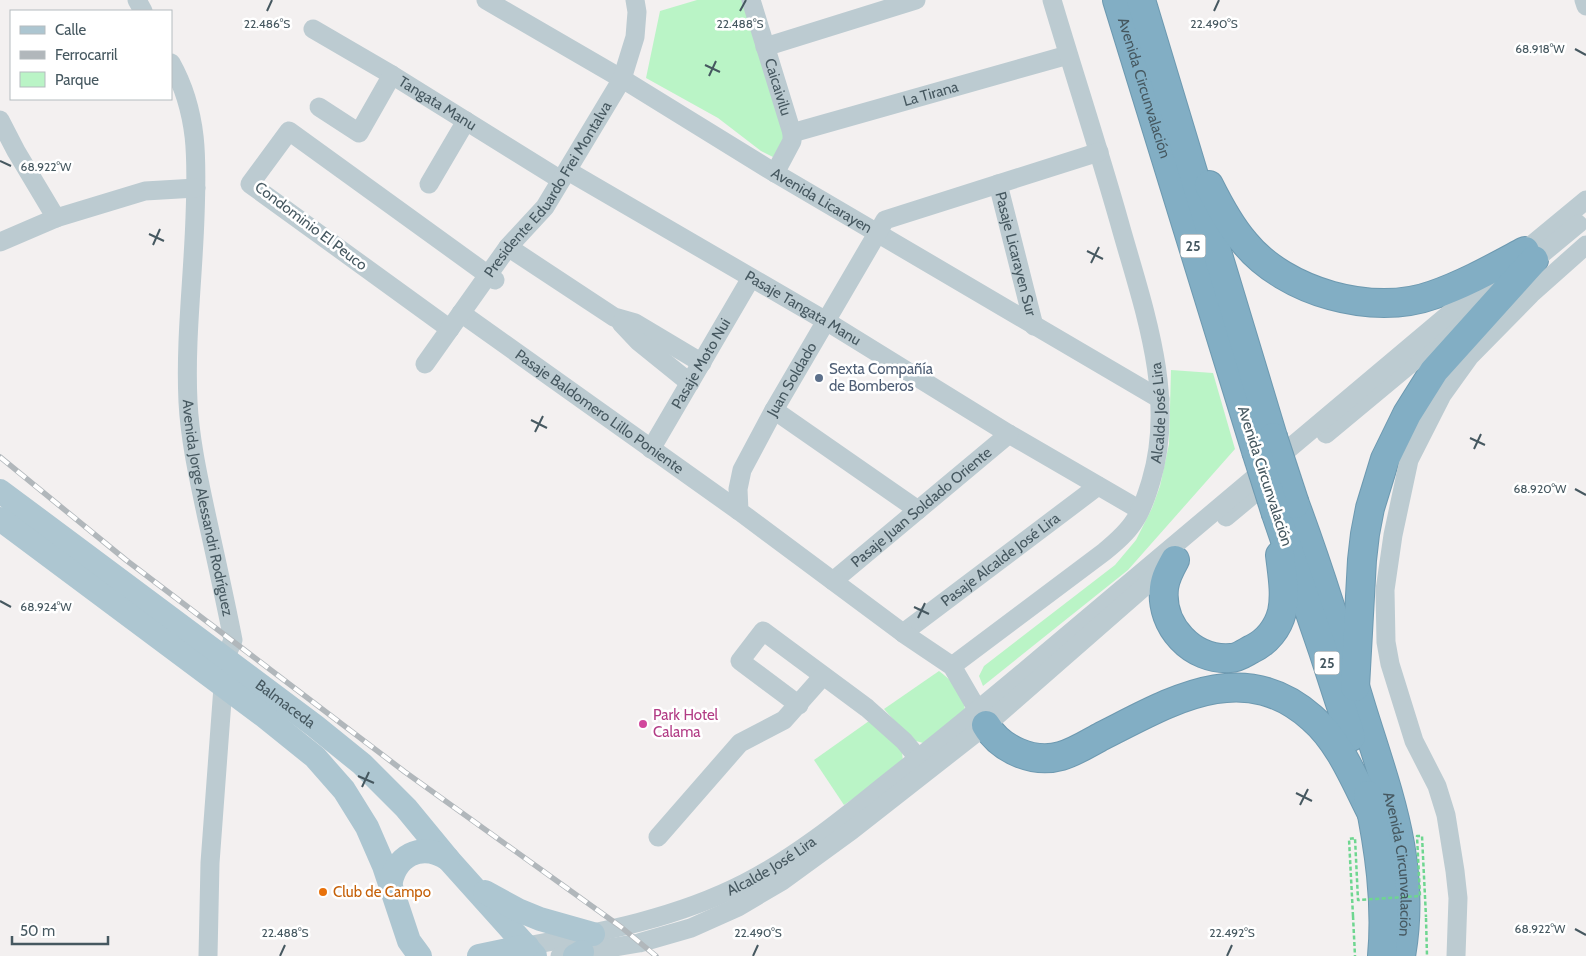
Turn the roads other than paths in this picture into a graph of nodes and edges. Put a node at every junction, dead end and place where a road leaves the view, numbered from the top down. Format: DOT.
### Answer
graph roads {
  1 [pos="486,0"];
  2 [pos="635,0"];
  3 [pos="750,0"];
  4 [pos="916,0"];
  5 [pos="1052,0"];
  6 [pos="1117,0"];
  7 [pos="1141,0"];
  8 [pos="1584,0"];
  9 [pos="1586,6"];
  10 [pos="861,8"];
  11 [pos="313,29"];
  12 [pos="765,48"];
  13 [pos="1068,55"];
  14 [pos="172,65"];
  15 [pos="392,75"];
  16 [pos="622,78"];
  17 [pos="319,107"];
  18 [pos="0,120"];
  19 [pos="466,121"];
  20 [pos="792,133"];
  21 [pos="1183,139"];
  22 [pos="1099,152"];
  23 [pos="775,173"];
  24 [pos="565,176"];
  25 [pos="428,184"];
  26 [pos="998,184"];
  27 [pos="196,188"];
  28 [pos="1586,200"];
  29 [pos="1586,217"];
  30 [pos="56,218"];
  31 [pos="876,233"];
  32 [pos="0,242"];
  33 [pos="1586,245"];
  34 [pos="508,247"];
  35 [pos="1529,256"];
  36 [pos="491,277"];
  37 [pos="751,278"];
  38 [pos="461,313"];
  39 [pos="614,317"];
  40 [pos="826,321"];
  41 [pos="1034,326"];
  42 [pos="450,329"];
  43 [pos="702,363"];
  44 [pos="425,364"];
  45 [pos="690,382"];
  46 [pos="1160,399"];
  47 [pos="774,410"];
  48 [pos="1009,434"];
  49 [pos="1265,444"];
  50 [pos="652,449"];
  51 [pos="1098,486"];
  52 [pos="0,491"];
  53 [pos="918,510"];
  54 [pos="1140,510"];
  55 [pos="1282,510"];
  56 [pos="739,511"];
  57 [pos="0,519"];
  58 [pos="1175,560"];
  59 [pos="833,581"];
  60 [pos="903,633"];
  61 [pos="1233,658"];
  62 [pos="226,659"];
  63 [pos="952,666"];
  64 [pos="823,676"];
  65 [pos="223,686"];
  66 [pos="1355,686"];
  67 [pos="799,706"];
  68 [pos="982,718"];
  69 [pos="918,759"];
  70 [pos="1372,814"];
  71 [pos="658,837"];
  72 [pos="448,859"];
  73 [pos="473,886"];
  74 [pos="390,887"];
  75 [pos="578,949"];
  76 [pos="412,951"];
  77 [pos="531,951"];
  78 [pos="208,956"];
  79 [pos="478,956"];
  80 [pos="1382,956"];
  81 [pos="1401,956"];
  82 [pos="1456,956"];
  1 -- 16 [label="street, Avenida Licarayen"];
  2 -- 16 [label="street, Presidente Eduardo Frei Montalva"];
  3 -- 12 [label="street, Caicaivilu"];
  4 -- 10 [label="street"];
  5 -- 13 [label="street, Alcalde José Lira"];
  6 -- 49 [label="highway, Avenida Circunvalación / 25"];
  7 -- 21 [label="highway, Avenida Circunvalación / 25"];
  8 -- 9 [label="street"];
  10 -- 12 [label="street"];
  11 -- 15 [label="street, Tangata Manu"];
  12 -- 20 [label="street, Caicaivilu"];
  13 -- 20 [label="street, La Tirana"];
  13 -- 22 [label="street, Alcalde José Lira"];
  14 -- 27 [label="street, Avenida Jorge Alessandri Rodríguez"];
  15 -- 17 [label="street"];
  15 -- 19 [label="street, Tangata Manu"];
  16 -- 23 [label="street, Avenida Licarayen"];
  16 -- 24 [label="street, Presidente Eduardo Frei Montalva"];
  18 -- 30 [label="street"];
  19 -- 24 [label="street, Tangata Manu"];
  19 -- 25 [label="street"];
  20 -- 23 [label="street, Caicaivilu"];
  21 -- 35 [label="highway"];
  21 -- 49 [label="highway, Avenida Circunvalación / 25"];
  22 -- 26 [label="street, Juan Soldado"];
  22 -- 46 [label="street, Alcalde José Lira"];
  23 -- 31 [label="street, Avenida Licarayen"];
  24 -- 34 [label="street, Presidente Eduardo Frei Montalva"];
  24 -- 37 [label="street, Pasaje Tangata Manu"];
  26 -- 31 [label="street, Juan Soldado"];
  26 -- 41 [label="street, Pasaje Licarayen Sur"];
  27 -- 30 [label="street"];
  27 -- 62 [label="street, Avenida Jorge Alessandri Rodríguez"];
  28 -- 35 [label="street, Alcalde José Lira"];
  29 -- 35 [label="street, Alcalde José Lira"];
  30 -- 32 [label="street"];
  31 -- 40 [label="street, Juan Soldado"];
  31 -- 41 [label="street, Avenida Licarayen"];
  33 -- 82 [label="street"];
  34 -- 36 [label="street, Presidente Eduardo Frei Montalva"];
  34 -- 39 [label="street"];
  35 -- 58 [label="street, Alcalde José Lira"];
  35 -- 66 [label="highway"];
  35 -- 68 [label="street, Alcalde José Lira"];
  36 -- 38 [label="street, Presidente Eduardo Frei Montalva"];
  36 -- 42 [label="street, Condominio El Peuco"];
  37 -- 40 [label="street, Pasaje Tangata Manu"];
  37 -- 43 [label="street, Pasaje Moto Nui"];
  38 -- 42 [label="street, Presidente Eduardo Frei Montalva"];
  38 -- 50 [label="street, Pasaje Baldomero Lillo Poniente"];
  39 -- 43 [label="street"];
  39 -- 45 [label="street"];
  40 -- 47 [label="street, Juan Soldado"];
  40 -- 48 [label="street, Pasaje Tangata Manu"];
  41 -- 46 [label="street, Avenida Licarayen"];
  42 -- 44 [label="street, Presidente Eduardo Frei Montalva"];
  43 -- 45 [label="street, Pasaje Moto Nui"];
  45 -- 50 [label="street, Pasaje Moto Nui"];
  46 -- 54 [label="street, Alcalde José Lira"];
  47 -- 53 [label="street"];
  47 -- 56 [label="street, Juan Soldado"];
  48 -- 51 [label="street, Pasaje Tangata Manu"];
  48 -- 53 [label="street, Pasaje Juan Soldado Oriente"];
  49 -- 55 [label="highway, Avenida Circunvalación / 25, bridge"];
  50 -- 56 [label="street, Pasaje Baldomero Lillo Poniente"];
  51 -- 54 [label="street, Pasaje Tangata Manu"];
  51 -- 60 [label="street, Pasaje Alcalde José Lira"];
  52 -- 62 [label="main road, Balmaceda"];
  53 -- 59 [label="street, Pasaje Juan Soldado Oriente"];
  54 -- 63 [label="street, Alcalde José Lira"];
  55 -- 61 [label="highway"];
  55 -- 66 [label="highway, Avenida Circunvalación / 25"];
  55 -- 70 [label="highway, Avenida Circunvalación / 25"];
  56 -- 59 [label="street"];
  57 -- 65 [label="main road, Balmaceda"];
  58 -- 61 [label="highway"];
  58 -- 68 [label="street, Alcalde José Lira"];
  59 -- 60 [label="street"];
  60 -- 63 [label="street"];
  61 -- 68 [label="highway"];
  62 -- 65 [label="street, Avenida Jorge Alessandri Rodríguez"];
  62 -- 72 [label="main road, Balmaceda"];
  63 -- 68 [label="street"];
  64 -- 67 [label="street"];
  64 -- 67 [label="street"];
  64 -- 69 [label="street"];
  65 -- 74 [label="main road, Balmaceda"];
  65 -- 78 [label="street, Avenida Jorge Alessandri Rodríguez"];
  66 -- 81 [label="highway, Avenida Circunvalación / 25"];
  67 -- 71 [label="street"];
  68 -- 69 [label="street, Alcalde José Lira"];
  68 -- 70 [label="highway"];
  68 -- 75 [label="street, Alcalde José Lira"];
  69 -- 75 [label="street, Alcalde José Lira"];
  70 -- 80 [label="highway, Avenida Circunvalación / 25"];
  72 -- 73 [label="main road, Balmaceda"];
  72 -- 74 [label="main road"];
  73 -- 75 [label="main road"];
  73 -- 77 [label="main road, Balmaceda"];
  74 -- 76 [label="main road, Balmaceda"];
  75 -- 77 [label="street, Alcalde José Lira"];
  77 -- 79 [label="main road"];
}
